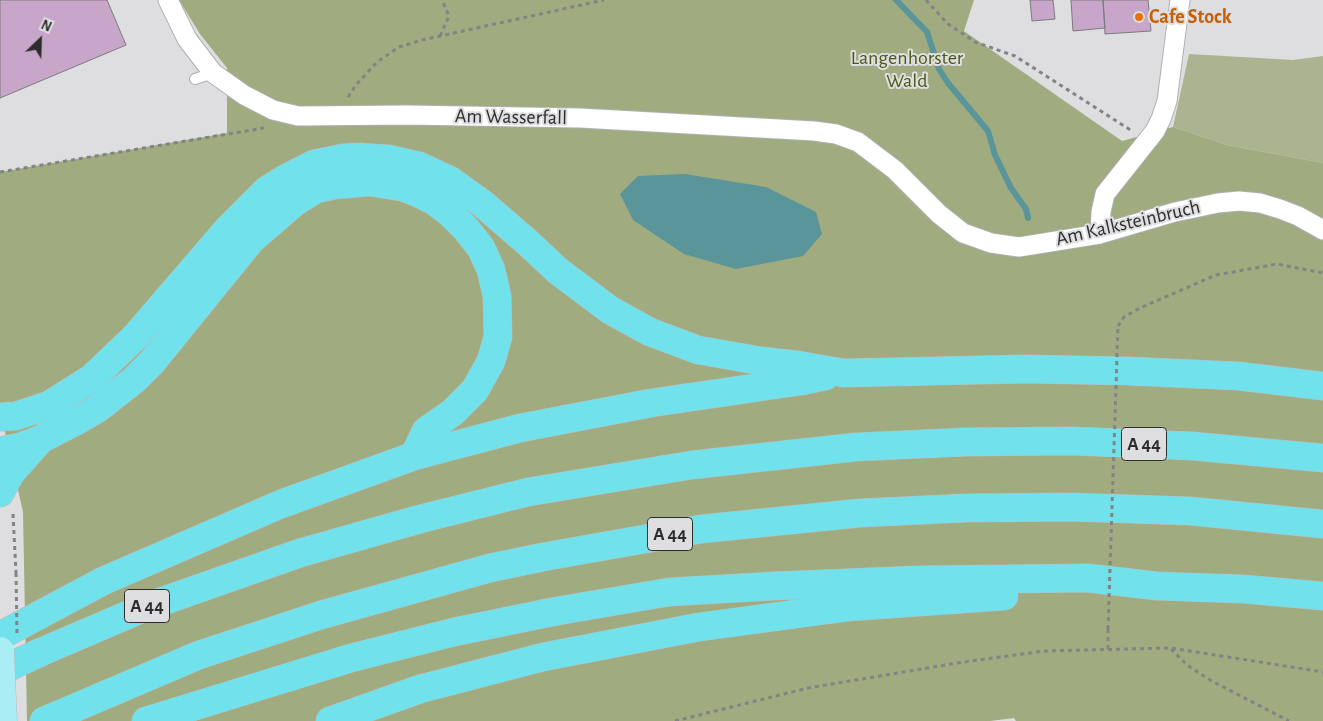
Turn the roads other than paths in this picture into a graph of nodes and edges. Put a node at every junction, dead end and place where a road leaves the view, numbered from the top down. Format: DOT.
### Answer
graph roads {
  1 [pos="168,0"];
  2 [pos="1180,0"];
  3 [pos="895,170"];
  4 [pos="1323,230"];
  5 [pos="1100,234"];
  6 [pos="844,372"];
  7 [pos="1323,386"];
  8 [pos="0,417"];
  9 [pos="41,439"];
  10 [pos="0,451"];
  11 [pos="414,456"];
  12 [pos="1323,458"];
  13 [pos="7,500"];
  14 [pos="1323,524"];
  15 [pos="1157,586"];
  16 [pos="1323,596"];
  17 [pos="0,636"];
  18 [pos="0,651"];
  19 [pos="0,672"];
  20 [pos="3,721"];
  21 [pos="44,721"];
  22 [pos="146,721"];
  23 [pos="330,721"];
  1 -- 3 [label="street, Am Wasserfall"];
  2 -- 5 [label="street"];
  3 -- 5 [label="street, Am Kalksteinbruch"];
  4 -- 5 [label="street, Am Kalksteinbruch"];
  6 -- 7 [label="highway"];
  6 -- 8 [label="highway"];
  6 -- 11 [label="highway"];
  9 -- 10 [label="highway"];
  9 -- 11 [label="highway"];
  9 -- 13 [label="highway"];
  11 -- 17 [label="highway"];
  12 -- 19 [label="highway, A 44"];
  14 -- 21 [label="highway, A 44"];
  15 -- 16 [label="highway"];
  15 -- 22 [label="highway"];
  15 -- 23 [label="highway"];
  18 -- 20 [label="main road, bridge"];
}
